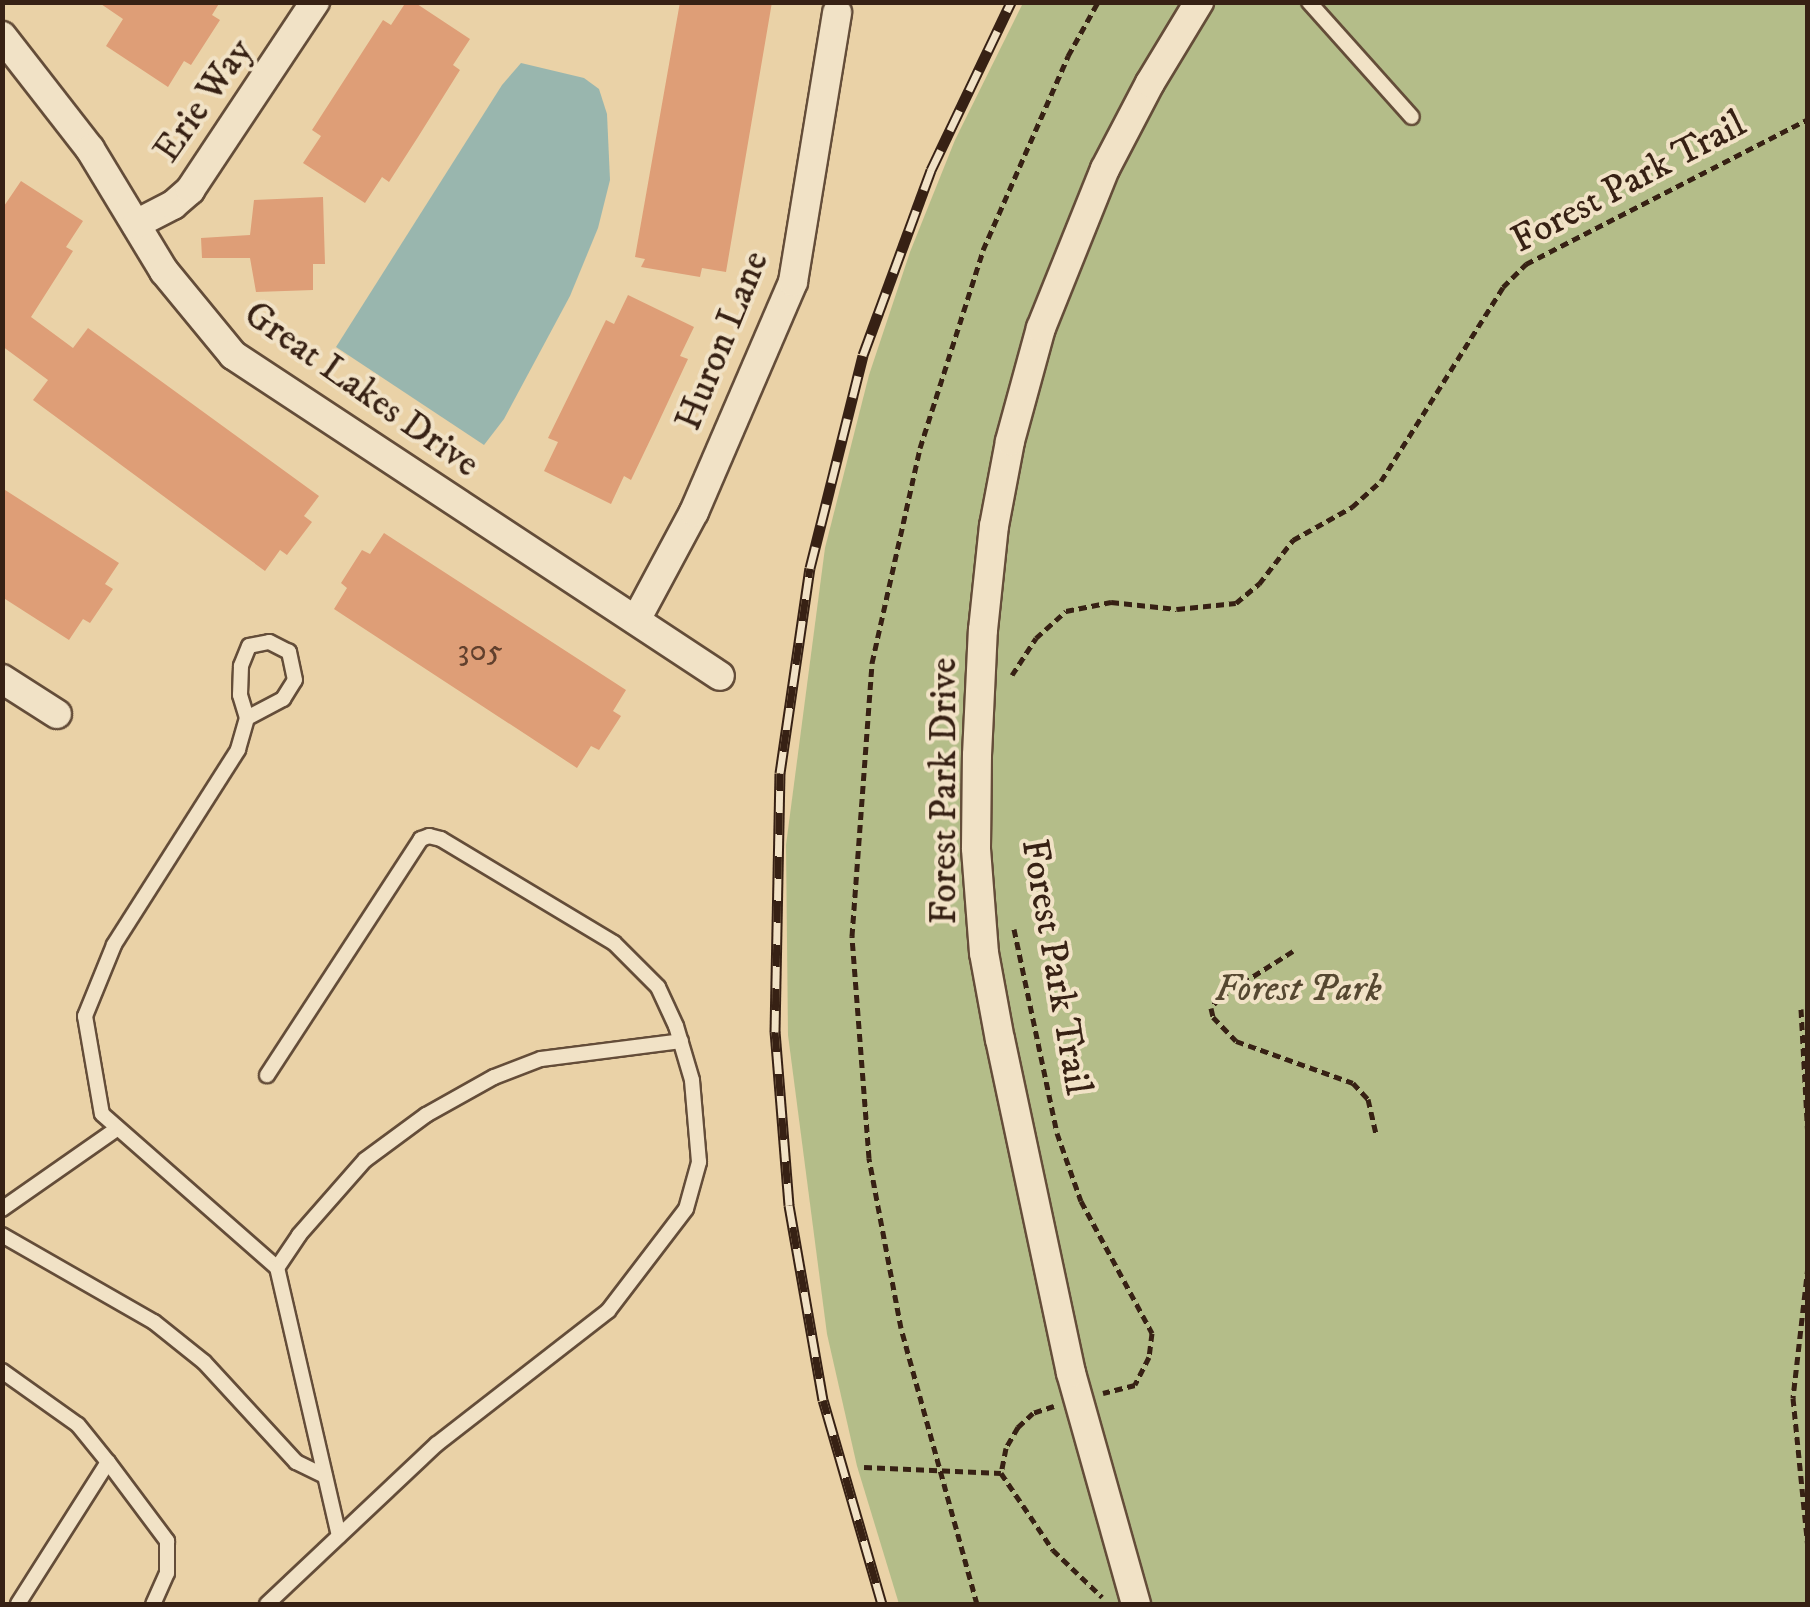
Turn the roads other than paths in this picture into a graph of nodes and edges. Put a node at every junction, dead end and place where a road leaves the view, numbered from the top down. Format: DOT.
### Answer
graph roads {
  1 [pos="316,2"];
  2 [pos="1199,2"];
  3 [pos="1310,2"];
  4 [pos="837,13"];
  5 [pos="8,53"];
  6 [pos="1412,117"];
  7 [pos="136,224"];
  8 [pos="636,620"];
  9 [pos="720,676"];
  10 [pos="2,679"];
  11 [pos="58,714"];
  12 [pos="247,718"];
  13 [pos="681,1041"];
  14 [pos="267,1075"];
  15 [pos="118,1128"];
  16 [pos="2,1209"];
  17 [pos="2,1234"];
  18 [pos="277,1268"];
  19 [pos="2,1370"];
  20 [pos="108,1462"];
  21 [pos="325,1476"];
  22 [pos="339,1536"];
  23 [pos="18,1604"];
  24 [pos="152,1604"];
  25 [pos="267,1604"];
  26 [pos="1136,1604"];
  1 -- 7 [label="street, Erie Way"];
  2 -- 26 [label="street, Forest Park Drive"];
  3 -- 6 [label="lane"];
  4 -- 8 [label="street, Huron Lane"];
  5 -- 7 [label="street, Great Lakes Drive"];
  7 -- 8 [label="street, Great Lakes Drive"];
  8 -- 9 [label="street, Great Lakes Drive"];
  10 -- 11 [label="street"];
  12 -- 12 [label="lane"];
  12 -- 15 [label="lane"];
  13 -- 14 [label="lane"];
  13 -- 18 [label="lane"];
  13 -- 22 [label="lane"];
  15 -- 16 [label="lane"];
  15 -- 18 [label="lane"];
  17 -- 21 [label="lane"];
  18 -- 21 [label="lane"];
  19 -- 20 [label="lane"];
  20 -- 23 [label="lane"];
  20 -- 24 [label="lane"];
  21 -- 22 [label="lane"];
  22 -- 25 [label="lane"];
}
